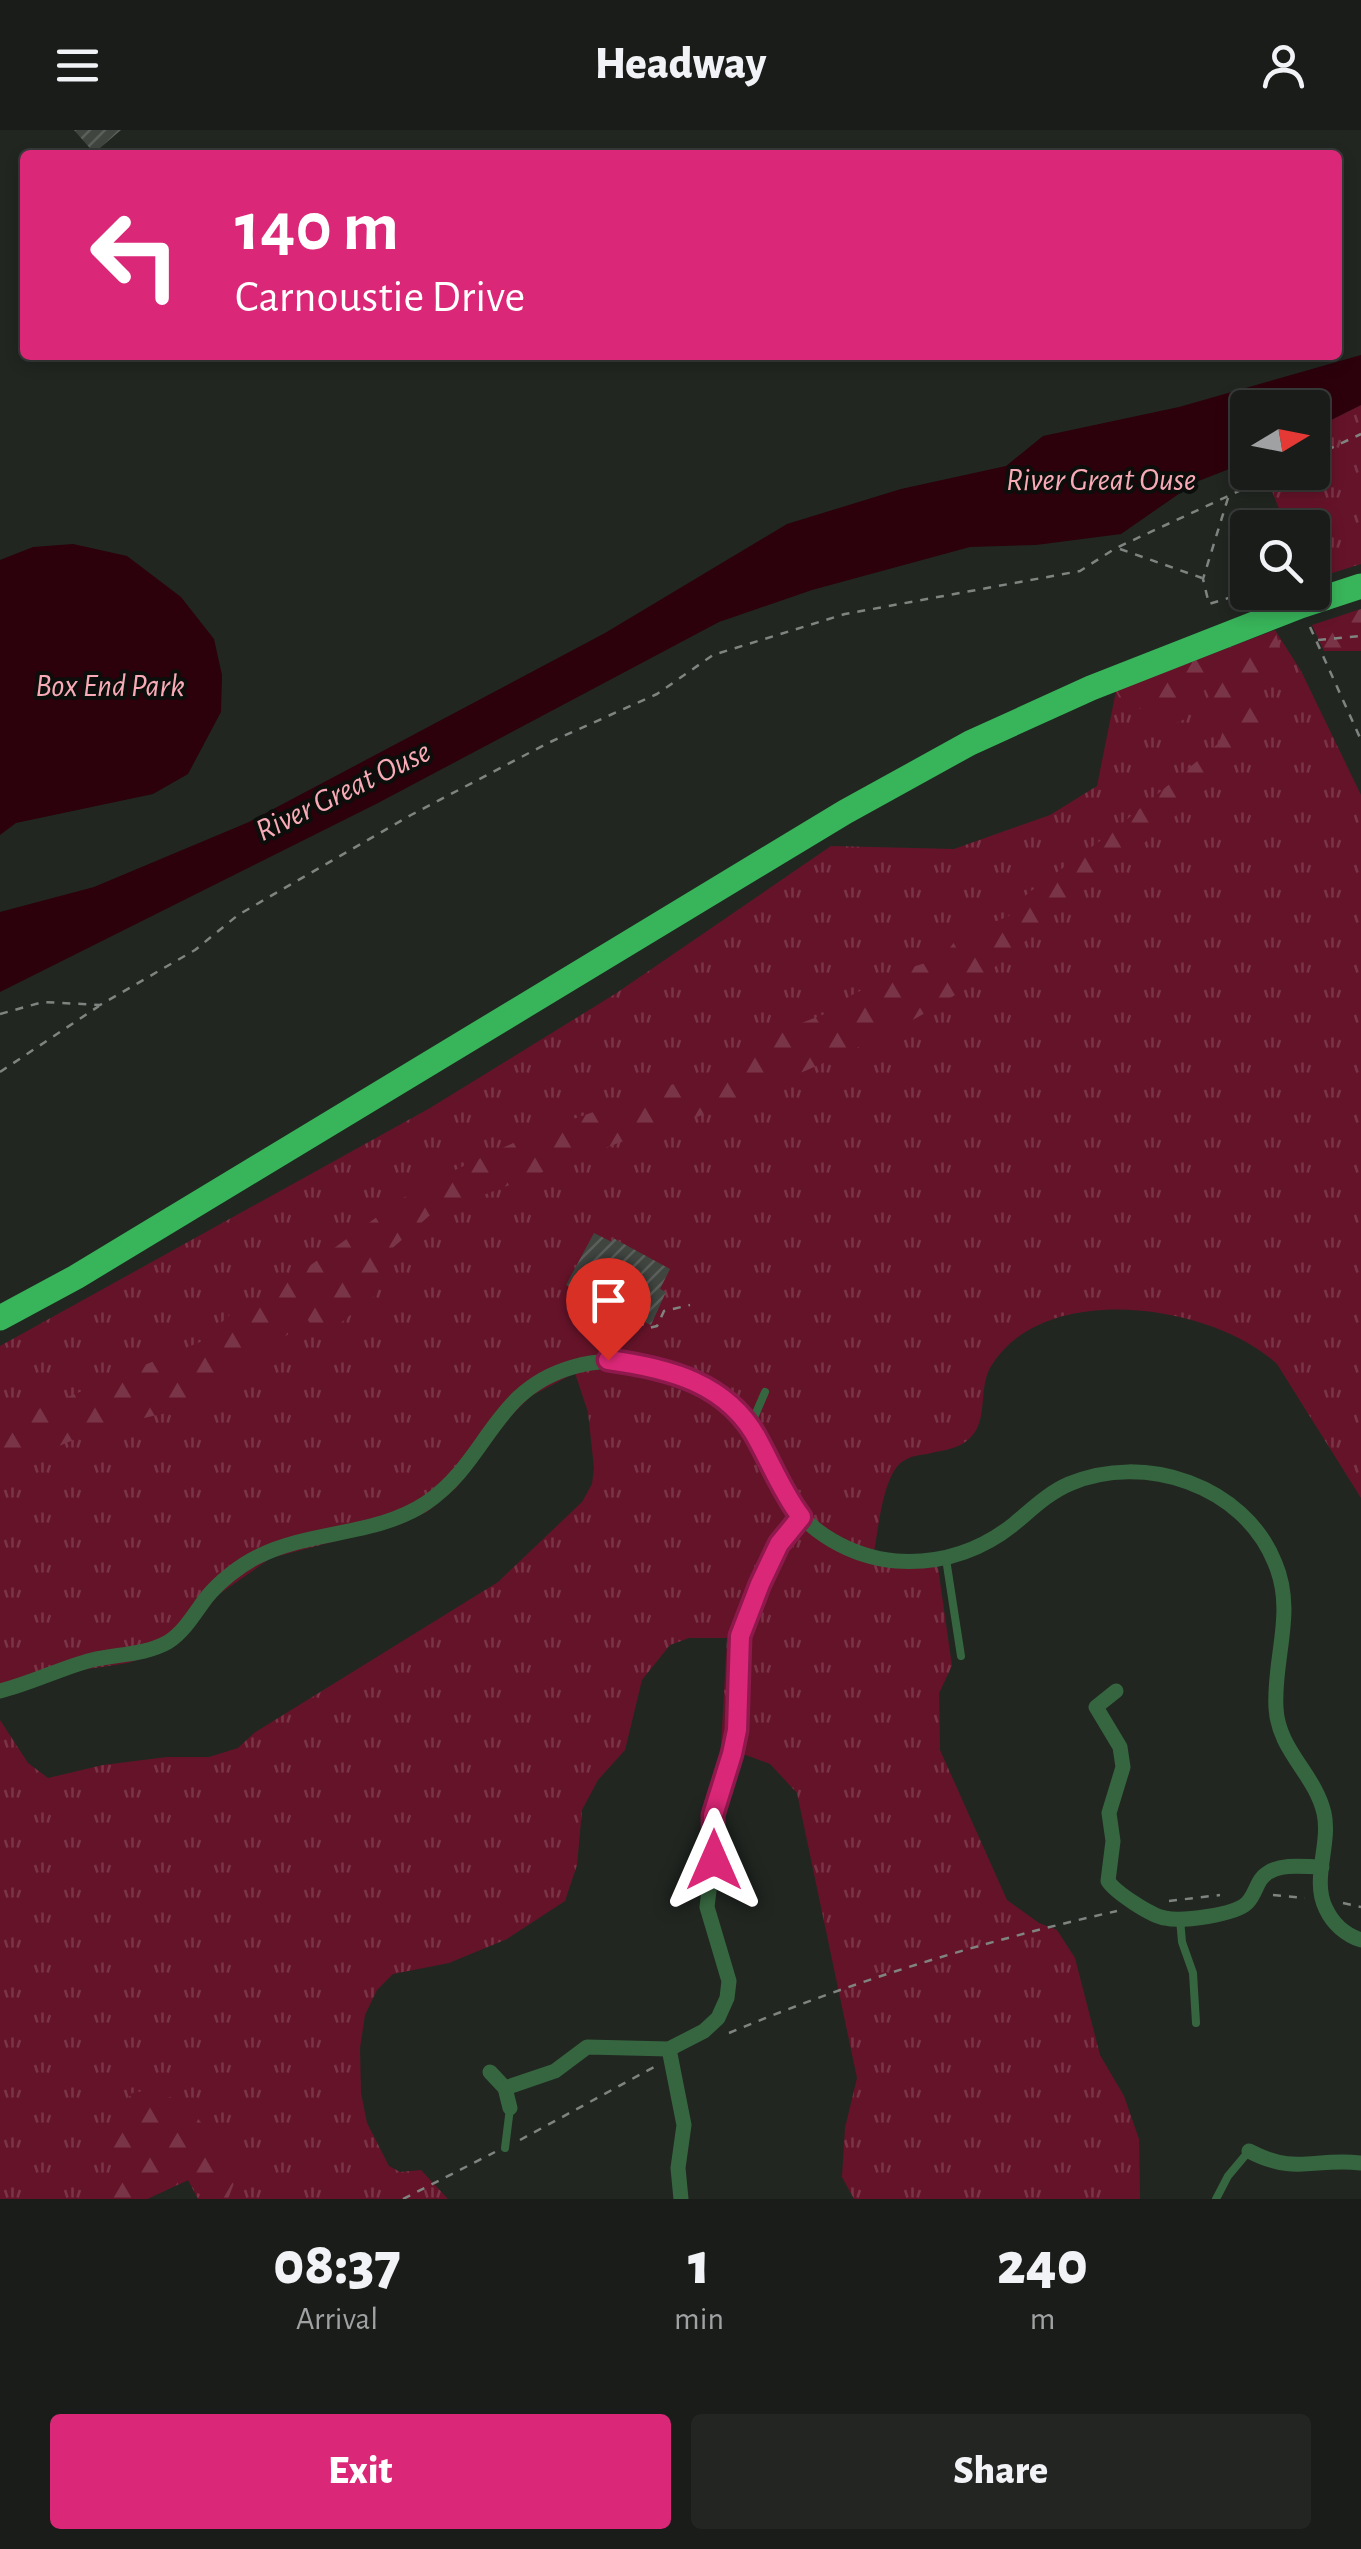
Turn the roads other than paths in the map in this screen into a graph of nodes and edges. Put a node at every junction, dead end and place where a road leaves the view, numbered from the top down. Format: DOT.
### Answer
graph roads {
  1 [pos="1361,586"];
  2 [pos="0,1318"];
  3 [pos="765,1392"];
  4 [pos="750,1427"];
  5 [pos="801,1517"];
  6 [pos="946,1559"];
  7 [pos="962,1656"];
  8 [pos="0,1691"];
  9 [pos="1116,1691"];
  10 [pos="1322,1867"];
  11 [pos="1180,1919"];
  12 [pos="1361,1940"];
  13 [pos="1196,2024"];
  14 [pos="670,2054"];
  15 [pos="490,2072"];
  16 [pos="506,2088"];
  17 [pos="510,2108"];
  18 [pos="505,2148"];
  19 [pos="1248,2150"];
  20 [pos="1361,2163"];
  21 [pos="681,2199"];
  22 [pos="1216,2199"];
  1 -- 2 [label="highway"];
  3 -- 4 [label="lane"];
  4 -- 5 [label="street"];
  4 -- 8 [label="street"];
  5 -- 6 [label="street"];
  5 -- 14 [label="street"];
  6 -- 7 [label="lane"];
  6 -- 10 [label="street"];
  9 -- 11 [label="street"];
  10 -- 11 [label="street"];
  10 -- 12 [label="street"];
  11 -- 13 [label="lane"];
  14 -- 16 [label="street"];
  14 -- 21 [label="street"];
  15 -- 16 [label="street"];
  16 -- 17 [label="street"];
  17 -- 18 [label="lane"];
  19 -- 20 [label="street"];
  19 -- 22 [label="lane"];
}
